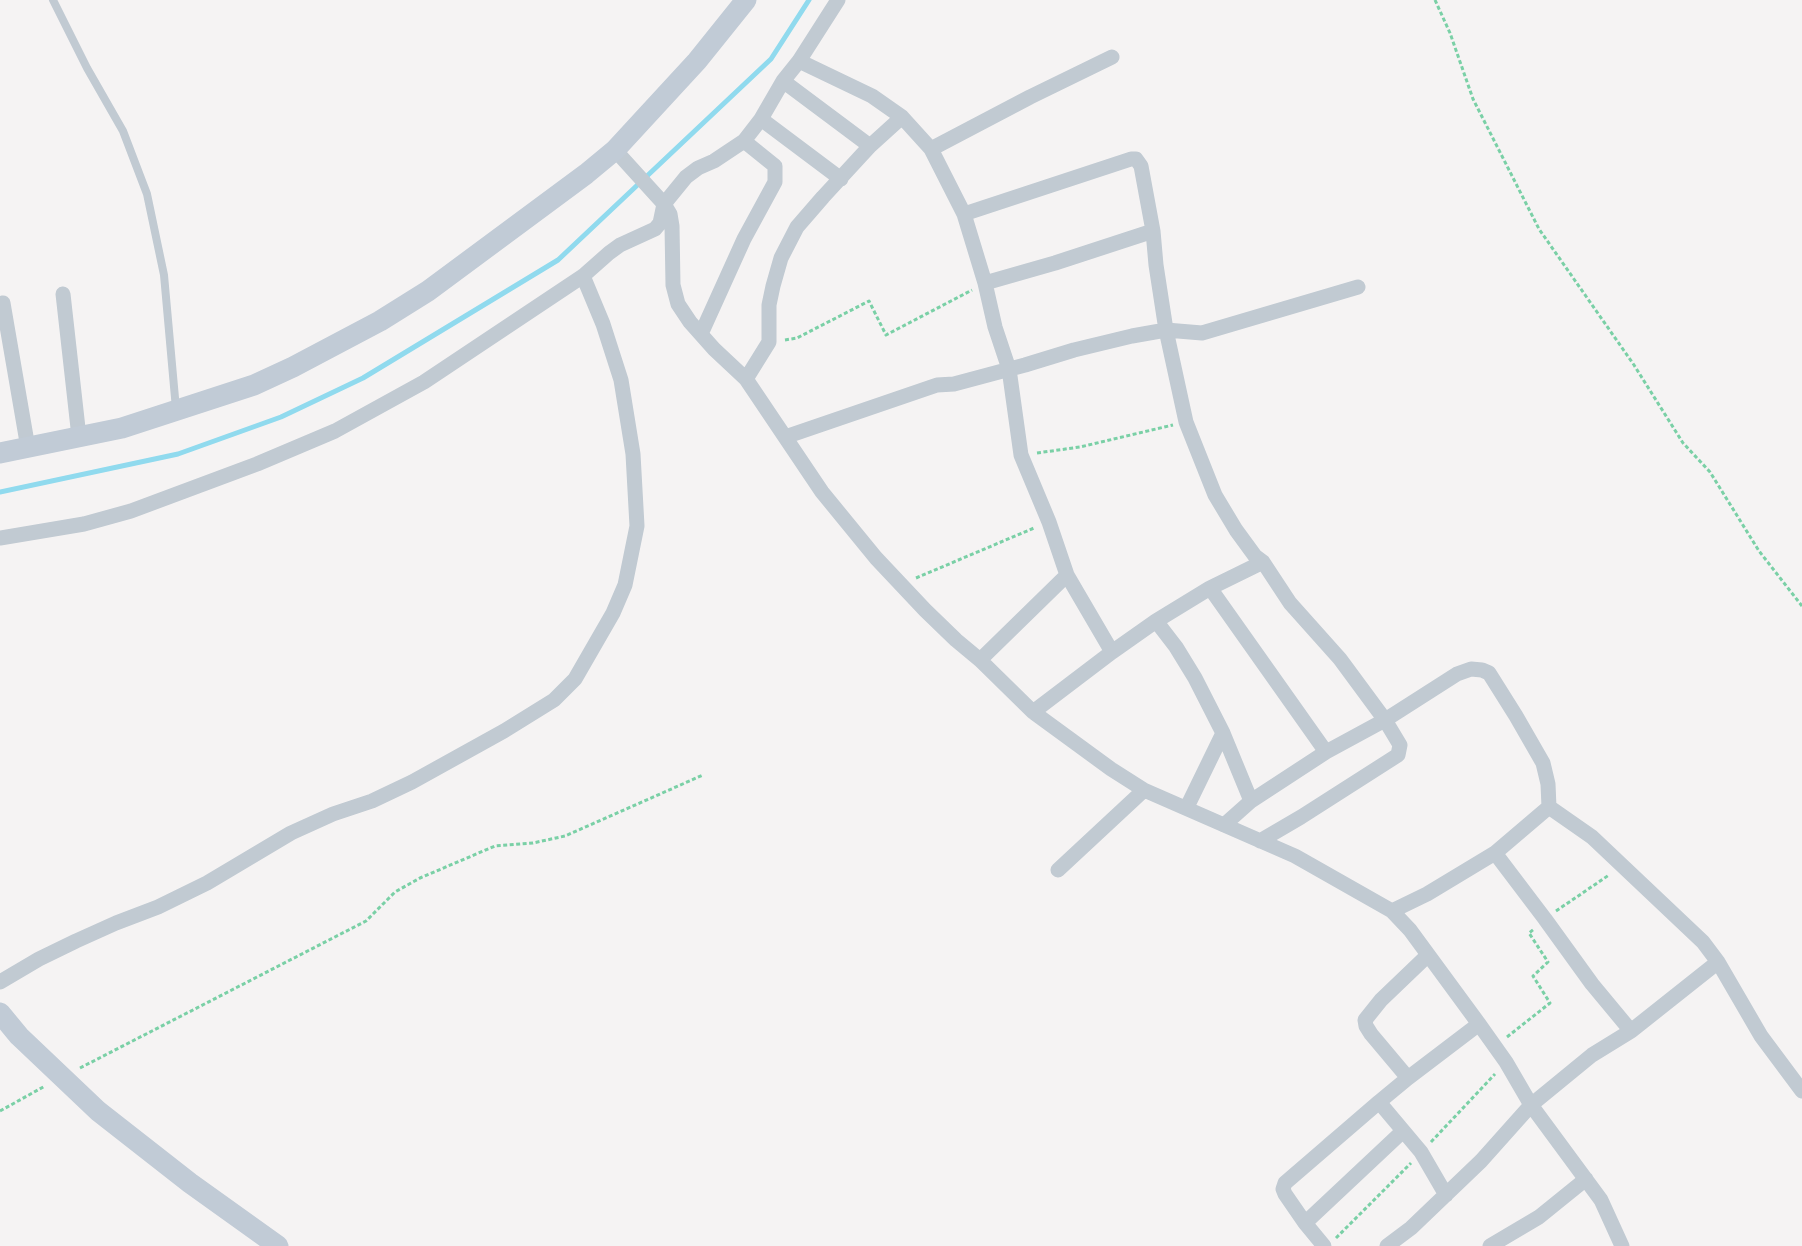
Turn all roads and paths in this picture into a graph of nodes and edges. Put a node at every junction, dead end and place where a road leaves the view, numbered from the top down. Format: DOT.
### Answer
graph roads {
  1 [pos="53,0"];
  2 [pos="746,0"];
  3 [pos="838,0"];
  4 [pos="1435,0"];
  5 [pos="1112,57"];
  6 [pos="799,61"];
  7 [pos="783,81"];
  8 [pos="902,117"];
  9 [pos="761,118"];
  10 [pos="744,141"];
  11 [pos="870,146"];
  12 [pos="931,149"];
  13 [pos="620,155"];
  14 [pos="841,179"];
  15 [pos="659,199"];
  16 [pos="964,214"];
  17 [pos="1153,231"];
  18 [pos="584,276"];
  19 [pos="985,283"];
  20 [pos="1358,287"];
  21 [pos="63,294"];
  22 [pos="3,303"];
  23 [pos="1166,330"];
  24 [pos="701,334"];
  25 [pos="769,342"];
  26 [pos="1009,369"];
  27 [pos="746,379"];
  28 [pos="176,411"];
  29 [pos="1186,422"];
  30 [pos="79,437"];
  31 [pos="785,437"];
  32 [pos="28,448"];
  33 [pos="0,453"];
  34 [pos="1021,455"];
  35 [pos="1049,522"];
  36 [pos="0,538"];
  37 [pos="1262,562"];
  38 [pos="1067,575"];
  39 [pos="902,584"];
  40 [pos="1210,588"];
  41 [pos="1802,606"];
  42 [pos="1156,622"];
  43 [pos="1112,652"];
  44 [pos="980,660"];
  45 [pos="1033,712"];
  46 [pos="1385,720"];
  47 [pos="1223,733"];
  48 [pos="1326,752"];
  49 [pos="703,775"];
  50 [pos="1144,790"];
  51 [pos="1251,801"];
  52 [pos="1549,806"];
  53 [pos="1187,808"];
  54 [pos="1224,825"];
  55 [pos="1260,841"];
  56 [pos="1495,853"];
  57 [pos="1058,870"];
  58 [pos="1392,911"];
  59 [pos="1428,955"];
  60 [pos="1718,962"];
  61 [pos="0,982"];
  62 [pos="0,1013"];
  63 [pos="1479,1024"];
  64 [pos="1630,1031"];
  65 [pos="62,1077"];
  66 [pos="1408,1078"];
  67 [pos="1802,1091"];
  68 [pos="1379,1102"];
  69 [pos="1531,1105"];
  70 [pos="0,1111"];
  71 [pos="1403,1131"];
  72 [pos="1586,1179"];
  73 [pos="1446,1195"];
  74 [pos="1305,1223"];
  75 [pos="278,1246"];
  76 [pos="1324,1246"];
  77 [pos="1387,1246"];
  78 [pos="1490,1246"];
  79 [pos="1622,1246"];
  1 -- 28 [label="lane"];
  2 -- 13 [label="street"];
  3 -- 6 [label="street"];
  4 -- 41 [label="path"];
  5 -- 12 [label="street"];
  6 -- 7 [label="street"];
  6 -- 8 [label="street"];
  7 -- 9 [label="street"];
  7 -- 11 [label="street"];
  8 -- 11 [label="street"];
  8 -- 12 [label="street"];
  9 -- 10 [label="street"];
  9 -- 14 [label="street"];
  10 -- 15 [label="street"];
  10 -- 24 [label="street"];
  11 -- 14 [label="street"];
  12 -- 16 [label="street"];
  13 -- 15 [label="street"];
  13 -- 28 [label="street"];
  14 -- 25 [label="street"];
  15 -- 18 [label="street"];
  15 -- 24 [label="street"];
  16 -- 17 [label="street"];
  16 -- 19 [label="street"];
  17 -- 19 [label="street"];
  17 -- 23 [label="street"];
  18 -- 36 [label="street"];
  18 -- 61 [label="street"];
  19 -- 25 [label="path"];
  19 -- 26 [label="street"];
  20 -- 23 [label="street"];
  21 -- 30 [label="street"];
  22 -- 32 [label="street"];
  23 -- 26 [label="street"];
  23 -- 29 [label="street"];
  24 -- 27 [label="street"];
  25 -- 27 [label="street"];
  26 -- 31 [label="street"];
  26 -- 34 [label="street"];
  27 -- 31 [label="street"];
  28 -- 30 [label="street"];
  29 -- 34 [label="path"];
  29 -- 37 [label="street"];
  30 -- 32 [label="street"];
  31 -- 39 [label="street"];
  32 -- 33 [label="street"];
  34 -- 35 [label="street"];
  35 -- 38 [label="street"];
  35 -- 39 [label="path"];
  37 -- 40 [label="street"];
  37 -- 46 [label="street"];
  38 -- 43 [label="street"];
  38 -- 44 [label="street"];
  39 -- 44 [label="street"];
  40 -- 42 [label="street"];
  40 -- 48 [label="street"];
  42 -- 43 [label="street"];
  42 -- 47 [label="street"];
  43 -- 45 [label="street"];
  44 -- 45 [label="street"];
  45 -- 50 [label="street"];
  46 -- 48 [label="street"];
  46 -- 52 [label="street"];
  46 -- 55 [label="street"];
  47 -- 51 [label="street"];
  47 -- 53 [label="street"];
  48 -- 51 [label="street"];
  49 -- 65 [label="path"];
  50 -- 53 [label="street"];
  50 -- 57 [label="street"];
  51 -- 54 [label="street"];
  52 -- 56 [label="street"];
  52 -- 60 [label="street"];
  53 -- 54 [label="street"];
  54 -- 55 [label="street"];
  55 -- 58 [label="street"];
  56 -- 58 [label="street"];
  56 -- 64 [label="street"];
  58 -- 59 [label="street"];
  59 -- 63 [label="street"];
  59 -- 66 [label="street"];
  60 -- 64 [label="street"];
  60 -- 67 [label="street"];
  62 -- 65 [label="street"];
  63 -- 66 [label="street"];
  63 -- 69 [label="street"];
  64 -- 69 [label="street"];
  65 -- 70 [label="path"];
  65 -- 75 [label="street"];
  66 -- 68 [label="street"];
  68 -- 71 [label="street"];
  68 -- 74 [label="street"];
  69 -- 72 [label="street"];
  69 -- 73 [label="street"];
  71 -- 73 [label="street"];
  71 -- 74 [label="street"];
  72 -- 78 [label="street"];
  72 -- 79 [label="street"];
  73 -- 77 [label="street"];
  74 -- 76 [label="street"];
}
